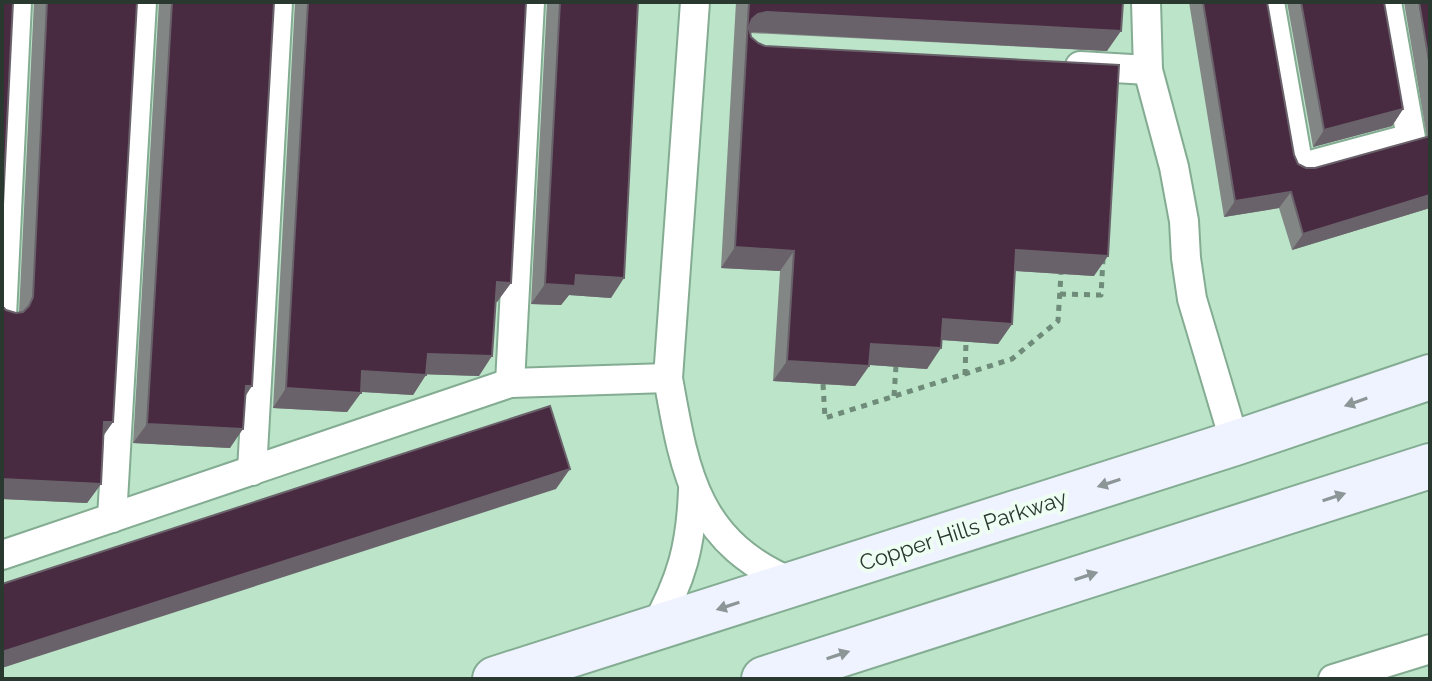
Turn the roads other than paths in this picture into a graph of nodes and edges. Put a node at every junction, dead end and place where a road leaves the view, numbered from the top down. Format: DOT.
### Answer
graph roads {
  1 [pos="17,2"];
  2 [pos="142,2"];
  3 [pos="278,2"];
  4 [pos="530,2"];
  5 [pos="695,2"];
  6 [pos="1146,2"];
  7 [pos="1270,2"];
  8 [pos="1387,2"];
  9 [pos="1053,65"];
  10 [pos="1148,70"];
  11 [pos="2,316"];
  12 [pos="1430,377"];
  13 [pos="668,378"];
  14 [pos="510,383"];
  15 [pos="1235,443"];
  16 [pos="1430,466"];
  17 [pos="252,471"];
  18 [pos="693,489"];
  19 [pos="112,518"];
  20 [pos="2,555"];
  21 [pos="796,584"];
  22 [pos="654,629"];
  23 [pos="1430,649"];
  24 [pos="495,679"];
  25 [pos="764,679"];
  26 [pos="1333,679"];
  1 -- 11 [label="lane"];
  2 -- 19 [label="lane"];
  3 -- 17 [label="lane"];
  4 -- 14 [label="lane"];
  5 -- 13 [label="lane"];
  6 -- 10 [label="lane"];
  7 -- 8 [label="lane"];
  9 -- 10 [label="lane"];
  10 -- 15 [label="lane"];
  12 -- 15 [label="main road, Copper Hills Parkway, one-way"];
  13 -- 14 [label="lane"];
  13 -- 18 [label="lane"];
  14 -- 17 [label="lane"];
  15 -- 21 [label="main road, Copper Hills Parkway, one-way"];
  25 -- 16 [label="main road, one-way"];
  17 -- 19 [label="lane"];
  18 -- 21 [label="lane"];
  18 -- 22 [label="lane"];
  19 -- 20 [label="lane"];
  21 -- 22 [label="main road, Copper Hills Parkway, one-way"];
  22 -- 24 [label="main road, Copper Hills Parkway"];
  23 -- 26 [label="lane"];
}
